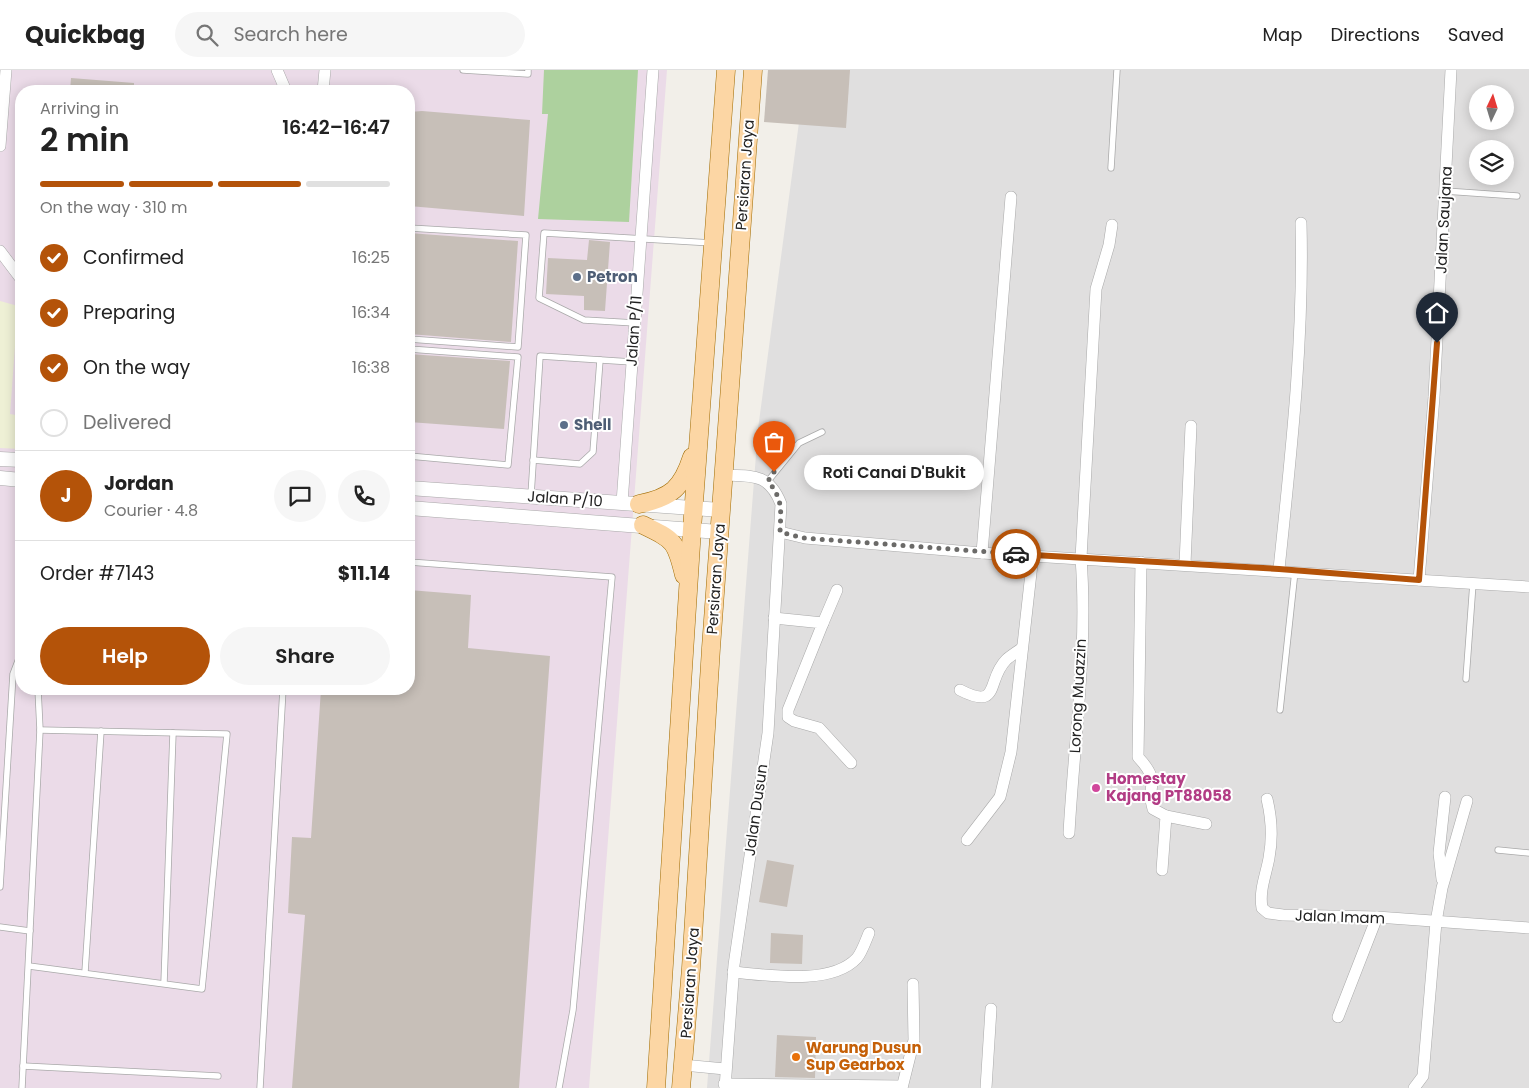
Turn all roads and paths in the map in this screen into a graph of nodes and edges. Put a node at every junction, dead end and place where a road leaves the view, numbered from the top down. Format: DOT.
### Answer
graph roads {
  1 [pos="6,70"];
  2 [pos="277,70"];
  3 [pos="325,70"];
  4 [pos="463,70"];
  5 [pos="528,70"];
  6 [pos="653,70"];
  7 [pos="726,70"];
  8 [pos="752,70"];
  9 [pos="1118,70"];
  10 [pos="1451,70"];
  11 [pos="283,85"];
  12 [pos="324,85"];
  13 [pos="0,146"];
  14 [pos="1111,168"];
  15 [pos="1445,191"];
  16 [pos="1517,196"];
  17 [pos="1011,197"];
  18 [pos="1301,223"];
  19 [pos="1112,225"];
  20 [pos="415,228"];
  21 [pos="641,239"];
  22 [pos="714,244"];
  23 [pos="0,251"];
  24 [pos="15,271"];
  25 [pos="635,323"];
  26 [pos="415,339"];
  27 [pos="415,348"];
  28 [pos="600,360"];
  29 [pos="632,362"];
  30 [pos="1191,426"];
  31 [pos="822,432"];
  32 [pos="700,434"];
  33 [pos="415,457"];
  34 [pos="0,459"];
  35 [pos="15,460"];
  36 [pos="533,460"];
  37 [pos="723,475"];
  38 [pos="0,478"];
  39 [pos="15,479"];
  40 [pos="768,481"];
  41 [pos="415,488"];
  42 [pos="531,497"];
  43 [pos="630,503"];
  44 [pos="415,508"];
  45 [pos="694,508"];
  46 [pos="721,510"];
  47 [pos="643,524"];
  48 [pos="692,529"];
  49 [pos="719,532"];
  50 [pos="780,532"];
  51 [pos="982,553"];
  52 [pos="1033,555"];
  53 [pos="1081,558"];
  54 [pos="415,562"];
  55 [pos="1141,562"];
  56 [pos="1185,564"];
  57 [pos="1279,569"];
  58 [pos="1295,571"];
  59 [pos="1419,580"];
  60 [pos="1473,584"];
  61 [pos="1529,587"];
  62 [pos="837,590"];
  63 [pos="689,592"];
  64 [pos="774,618"];
  65 [pos="823,623"];
  66 [pos="1022,648"];
  67 [pos="15,668"];
  68 [pos="1466,680"];
  69 [pos="960,690"];
  70 [pos="38,695"];
  71 [pos="283,695"];
  72 [pos="1280,710"];
  73 [pos="40,730"];
  74 [pos="101,731"];
  75 [pos="173,733"];
  76 [pos="851,764"];
  77 [pos="1445,797"];
  78 [pos="1267,799"];
  79 [pos="1466,801"];
  80 [pos="1166,816"];
  81 [pos="1206,824"];
  82 [pos="1069,833"];
  83 [pos="967,840"];
  84 [pos="1498,850"];
  85 [pos="1529,853"];
  86 [pos="1162,870"];
  87 [pos="0,887"];
  88 [pos="1442,888"];
  89 [pos="1377,917"];
  90 [pos="1436,922"];
  91 [pos="0,927"];
  92 [pos="1529,928"];
  93 [pos="30,930"];
  94 [pos="869,933"];
  95 [pos="29,966"];
  96 [pos="86,972"];
  97 [pos="734,972"];
  98 [pos="164,983"];
  99 [pos="913,984"];
  100 [pos="991,1009"];
  101 [pos="1338,1017"];
  102 [pos="683,1065"];
  103 [pos="23,1066"];
  104 [pos="725,1069"];
  105 [pos="218,1076"];
  106 [pos="724,1086"];
  107 [pos="902,1087"];
  108 [pos="22,1088"];
  109 [pos="260,1088"];
  110 [pos="559,1088"];
  111 [pos="656,1088"];
  112 [pos="681,1088"];
  113 [pos="986,1088"];
  114 [pos="1414,1088"];
  1 -- 13 [label="street"];
  2 -- 11 [label="street"];
  3 -- 12 [label="street"];
  4 -- 5 [label="lane"];
  6 -- 21 [label="street, Jalan P/11"];
  7 -- 22 [label="main road, Persiaran Jaya"];
  8 -- 37 [label="main road, Persiaran Jaya"];
  9 -- 14 [label="lane"];
  10 -- 15 [label="street, Jalan Saujana"];
  15 -- 16 [label="lane"];
  15 -- 59 [label="street, Jalan Saujana"];
  17 -- 51 [label="street"];
  18 -- 57 [label="street"];
  19 -- 53 [label="street, Lorong Muazzin"];
  20 -- 26 [label="lane"];
  21 -- 22 [label="lane"];
  21 -- 25 [label="street, Jalan P/11"];
  21 -- 25 [label="lane"];
  22 -- 32 [label="main road, Persiaran Jaya"];
  23 -- 24 [label="street"];
  25 -- 29 [label="street, Jalan P/11"];
  27 -- 33 [label="lane"];
  28 -- 29 [label="lane"];
  28 -- 36 [label="lane"];
  28 -- 36 [label="lane"];
  29 -- 43 [label="street, Jalan P/11"];
  30 -- 56 [label="street"];
  31 -- 40 [label="lane"];
  32 -- 43 [label="main road"];
  32 -- 45 [label="main road, Persiaran Jaya"];
  34 -- 35 [label="street"];
  36 -- 42 [label="lane"];
  37 -- 40 [label="street"];
  37 -- 46 [label="main road, Persiaran Jaya"];
  38 -- 39 [label="street"];
  40 -- 50 [label="street, Jalan Dusun"];
  41 -- 42 [label="street, Jalan P/10"];
  42 -- 43 [label="street, Jalan P/10"];
  43 -- 45 [label="street, Jalan P/10"];
  44 -- 47 [label="street, Jalan P/10"];
  45 -- 46 [label="street, Jalan P/10"];
  45 -- 48 [label="main road, Persiaran Jaya"];
  46 -- 49 [label="main road, Persiaran Jaya"];
  47 -- 48 [label="street, Jalan P/10"];
  47 -- 63 [label="main road"];
  48 -- 49 [label="street, Jalan P/10"];
  48 -- 63 [label="main road, Persiaran Jaya"];
  49 -- 102 [label="main road, Persiaran Jaya"];
  50 -- 51 [label="street"];
  50 -- 64 [label="street, Jalan Dusun"];
  51 -- 52 [label="street"];
  52 -- 53 [label="street"];
  52 -- 66 [label="street"];
  53 -- 55 [label="street"];
  53 -- 82 [label="street, Lorong Muazzin"];
  54 -- 110 [label="lane"];
  55 -- 56 [label="street"];
  55 -- 80 [label="street"];
  56 -- 57 [label="street"];
  57 -- 58 [label="street"];
  58 -- 59 [label="street"];
  58 -- 72 [label="lane"];
  59 -- 60 [label="street"];
  60 -- 61 [label="street"];
  60 -- 68 [label="lane"];
  62 -- 65 [label="street"];
  63 -- 111 [label="main road, Persiaran Jaya"];
  64 -- 65 [label="street"];
  64 -- 97 [label="street, Jalan Dusun"];
  65 -- 76 [label="street"];
  66 -- 69 [label="street"];
  66 -- 83 [label="street"];
  67 -- 87 [label="lane"];
  70 -- 73 [label="lane"];
  71 -- 109 [label="lane"];
  73 -- 74 [label="lane"];
  73 -- 93 [label="lane"];
  74 -- 75 [label="lane"];
  74 -- 96 [label="lane"];
  75 -- 98 [label="lane"];
  75 -- 98 [label="lane"];
  77 -- 88 [label="street"];
  78 -- 89 [label="street, Jalan Imam"];
  79 -- 88 [label="street"];
  80 -- 81 [label="street"];
  80 -- 86 [label="street"];
  84 -- 85 [label="lane"];
  88 -- 90 [label="street"];
  89 -- 90 [label="street, Jalan Imam"];
  89 -- 101 [label="street"];
  90 -- 92 [label="street, Jalan Imam"];
  90 -- 114 [label="street"];
  91 -- 93 [label="lane"];
  93 -- 95 [label="lane"];
  94 -- 97 [label="street"];
  95 -- 96 [label="lane"];
  95 -- 103 [label="lane"];
  96 -- 98 [label="lane"];
  97 -- 104 [label="street, Jalan Dusun"];
  99 -- 107 [label="street"];
  100 -- 113 [label="street"];
  102 -- 104 [label="street"];
  102 -- 112 [label="main road, Persiaran Jaya"];
  103 -- 105 [label="lane"];
  103 -- 108 [label="lane"];
  104 -- 106 [label="street, Jalan Dusun"];
  106 -- 107 [label="street"];
}
